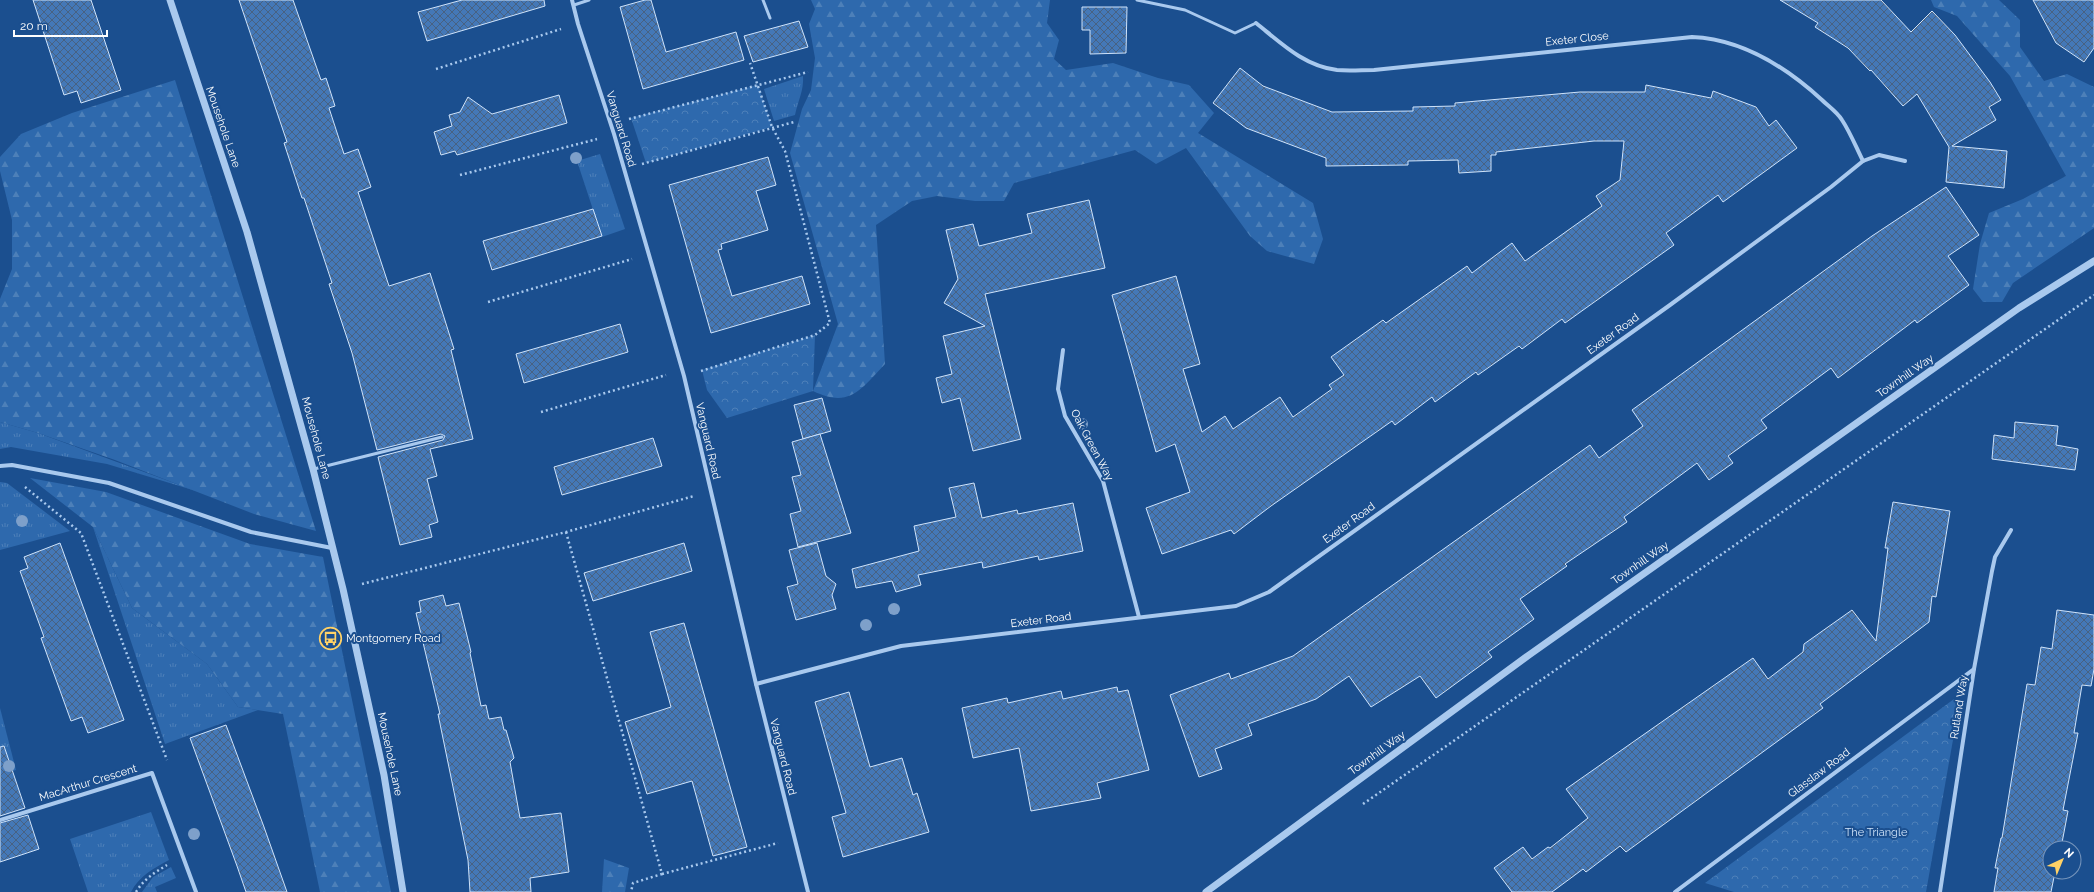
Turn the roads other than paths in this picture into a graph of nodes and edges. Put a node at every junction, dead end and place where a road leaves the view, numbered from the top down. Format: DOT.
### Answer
graph roads {
  1 [pos="170,0"];
  2 [pos="589,0"];
  3 [pos="763,0"];
  4 [pos="1137,0"];
  5 [pos="573,2"];
  6 [pos="770,18"];
  7 [pos="1256,23"];
  8 [pos="1863,161"];
  9 [pos="1905,161"];
  10 [pos="2094,261"];
  11 [pos="1063,350"];
  12 [pos="442,437"];
  13 [pos="0,466"];
  14 [pos="313,469"];
  15 [pos="2011,530"];
  16 [pos="332,548"];
  17 [pos="1139,617"];
  18 [pos="1974,669"];
  19 [pos="756,684"];
  20 [pos="0,820"];
  21 [pos="196,892"];
  22 [pos="404,892"];
  23 [pos="808,892"];
  24 [pos="1206,892"];
  25 [pos="1675,892"];
  26 [pos="1940,892"];
  1 -- 14 [label="street, Mousehole Lane"];
  2 -- 5 [label="lane"];
  3 -- 6 [label="lane"];
  4 -- 7 [label="lane"];
  5 -- 19 [label="street, Vanguard Road"];
  7 -- 8 [label="street, Exeter Close"];
  8 -- 9 [label="street"];
  8 -- 17 [label="street, Exeter Road"];
  10 -- 24 [label="street, Townhill Way"];
  11 -- 17 [label="street, Oak Green Way"];
  12 -- 14 [label="lane"];
  13 -- 16 [label="street"];
  14 -- 16 [label="street, Mousehole Lane"];
  15 -- 18 [label="street, Rutland Way"];
  16 -- 22 [label="street, Mousehole Lane"];
  17 -- 19 [label="street, Exeter Road"];
  18 -- 25 [label="street, Glasslaw Road"];
  18 -- 26 [label="street, Rutland Way"];
  19 -- 23 [label="street, Vanguard Road"];
  20 -- 21 [label="street, MacArthur Crescent"];
}
